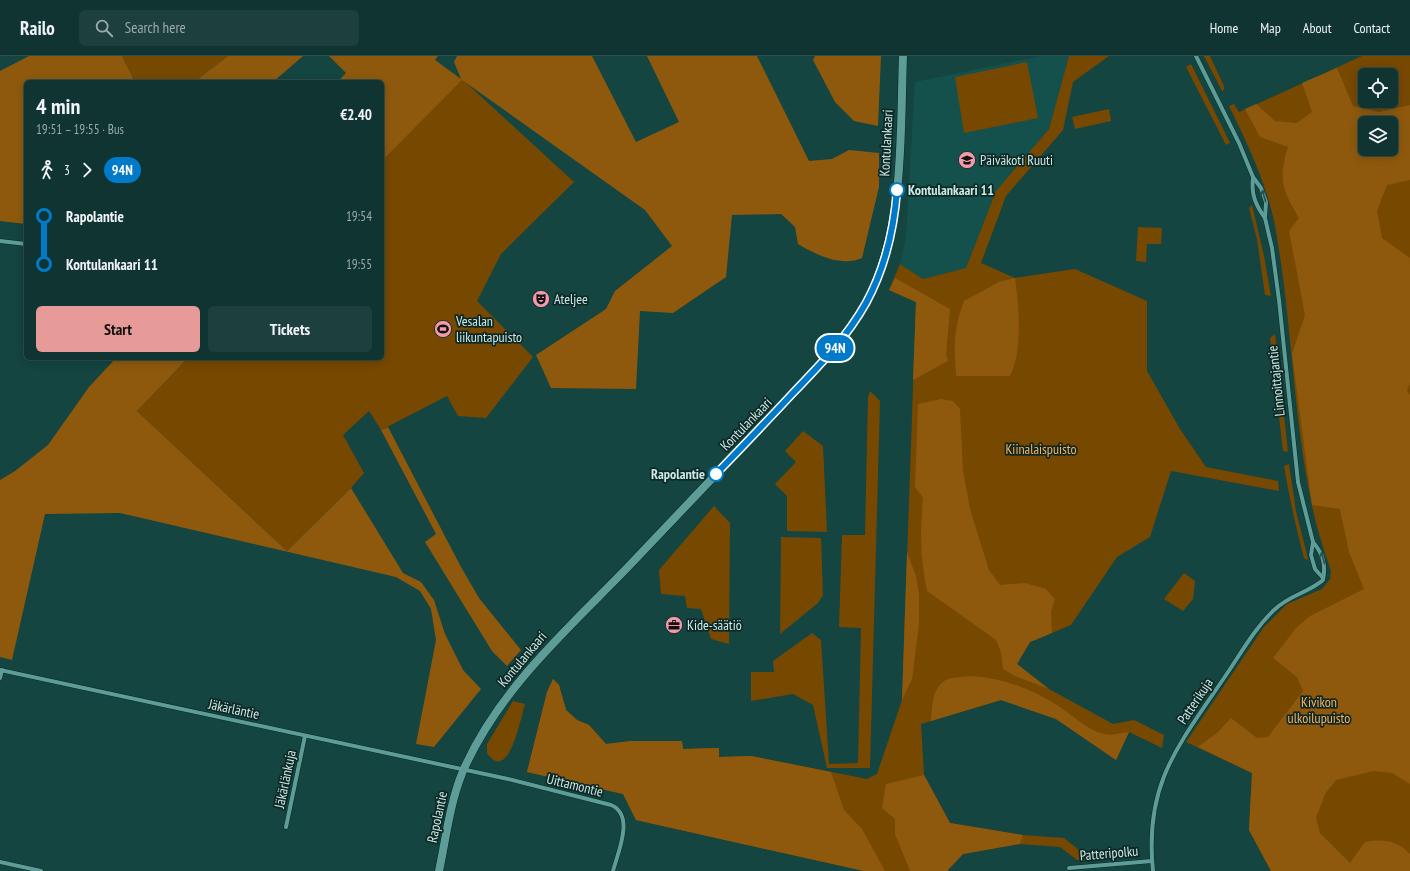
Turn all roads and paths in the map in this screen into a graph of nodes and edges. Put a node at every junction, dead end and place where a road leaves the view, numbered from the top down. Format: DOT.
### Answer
graph roads {
  1 [pos="903,56"];
  2 [pos="1196,56"];
  3 [pos="1253,177"];
  4 [pos="1265,218"];
  5 [pos="0,241"];
  6 [pos="24,244"];
  7 [pos="1312,542"];
  8 [pos="1323,579"];
  9 [pos="1,670"];
  10 [pos="0,678"];
  11 [pos="305,736"];
  12 [pos="464,770"];
  13 [pos="286,827"];
  14 [pos="1152,861"];
  15 [pos="0,862"];
  16 [pos="1069,868"];
  17 [pos="41,871"];
  18 [pos="439,871"];
  19 [pos="614,871"];
  20 [pos="1153,871"];
  1 -- 12 [label="main road, Kontulankaari"];
  2 -- 3 [label="street, Linnoittajantie"];
  3 -- 4 [label="street, Linnoittajantie"];
  4 -- 3 [label="street, Linnoittajantie, one-way"];
  4 -- 7 [label="street, Linnoittajantie"];
  5 -- 6 [label="street"];
  7 -- 8 [label="street, Linnoittajantie"];
  8 -- 7 [label="street, Linnoittajantie, one-way"];
  8 -- 14 [label="street, Patterikuja"];
  9 -- 10 [label="street"];
  9 -- 11 [label="street, Jäkärläntie"];
  11 -- 12 [label="street, Jäkärläntie"];
  11 -- 13 [label="street, Jäkärlänkuja"];
  12 -- 18 [label="main road, Rapolantie"];
  12 -- 19 [label="street, Uittamontie"];
  14 -- 16 [label="street, Patteripolku"];
  14 -- 20 [label="street, Patterikuja"];
  15 -- 17 [label="street"];
}
